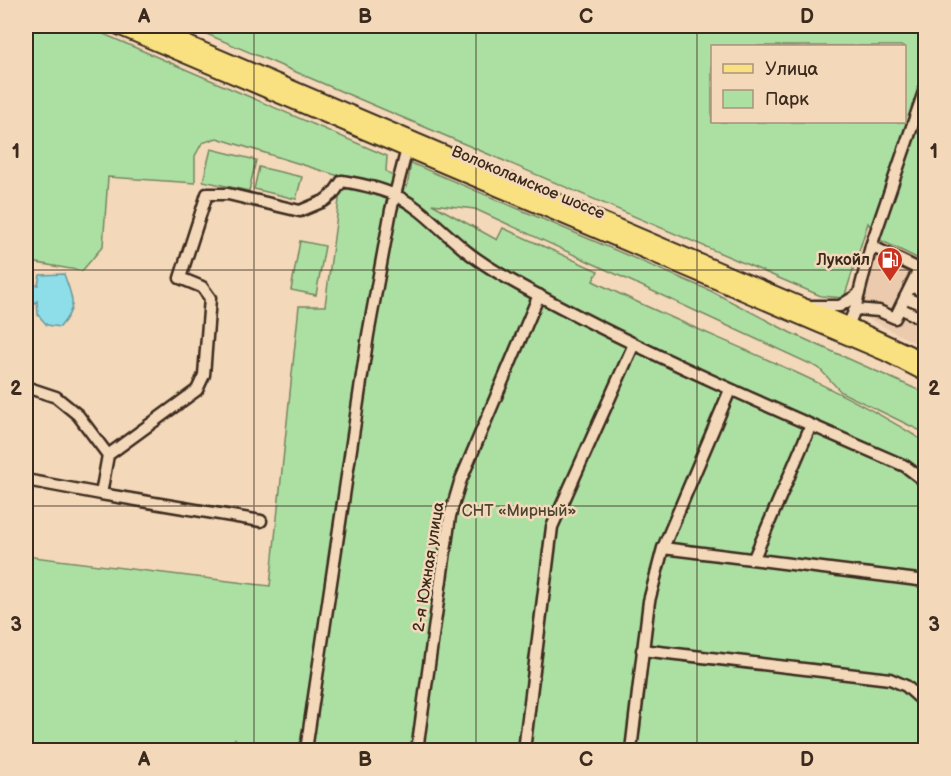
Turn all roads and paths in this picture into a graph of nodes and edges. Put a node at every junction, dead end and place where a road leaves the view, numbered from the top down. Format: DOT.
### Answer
graph roads {
  1 [pos="116,26"];
  2 [pos="146,26"];
  3 [pos="926,86"];
  4 [pos="409,144"];
  5 [pos="395,193"];
  6 [pos="871,246"];
  7 [pos="919,277"];
  8 [pos="859,294"];
  9 [pos="926,294"];
  10 [pos="539,295"];
  11 [pos="905,297"];
  12 [pos="804,306"];
  13 [pos="926,307"];
  14 [pos="900,308"];
  15 [pos="855,309"];
  16 [pos="926,321"];
  17 [pos="846,331"];
  18 [pos="634,345"];
  19 [pos="926,362"];
  20 [pos="926,374"];
  21 [pos="26,387"];
  22 [pos="730,390"];
  23 [pos="811,425"];
  24 [pos="108,455"];
  25 [pos="26,480"];
  26 [pos="926,482"];
  27 [pos="101,494"];
  28 [pos="261,521"];
  29 [pos="663,548"];
  30 [pos="754,558"];
  31 [pos="926,581"];
  32 [pos="642,650"];
  33 [pos="926,704"];
  34 [pos="306,750"];
  35 [pos="417,750"];
  36 [pos="524,750"];
  37 [pos="631,750"];
  1 -- 4 [label="main road, Волоколамское шоссе"];
  2 -- 4 [label="main road, Волоколамское шоссе"];
  3 -- 6 [label="street"];
  4 -- 5 [label="street"];
  4 -- 12 [label="main road, Волоколамское шоссе"];
  4 -- 17 [label="main road, Волоколамское шоссе"];
  5 -- 10 [label="street"];
  5 -- 24 [label="street"];
  5 -- 34 [label="street"];
  6 -- 7 [label="street"];
  6 -- 8 [label="street"];
  7 -- 9 [label="street"];
  7 -- 11 [label="street"];
  8 -- 12 [label="street"];
  8 -- 15 [label="street"];
  10 -- 18 [label="street"];
  10 -- 35 [label="street, 2-я Южная улица"];
  11 -- 13 [label="street"];
  11 -- 14 [label="street"];
  12 -- 17 [label="main road, Волоколамское шоссе"];
  14 -- 15 [label="street"];
  14 -- 16 [label="street"];
  15 -- 17 [label="street"];
  17 -- 19 [label="main road, Волоколамское шоссе"];
  17 -- 20 [label="main road, Волоколамское шоссе"];
  18 -- 22 [label="street"];
  18 -- 36 [label="street"];
  21 -- 24 [label="street"];
  22 -- 23 [label="street"];
  22 -- 29 [label="street"];
  23 -- 26 [label="street"];
  23 -- 30 [label="street"];
  24 -- 27 [label="street"];
  25 -- 27 [label="street"];
  27 -- 28 [label="street"];
  29 -- 30 [label="street"];
  29 -- 32 [label="street"];
  30 -- 31 [label="street"];
  32 -- 33 [label="street"];
  32 -- 37 [label="street"];
}
